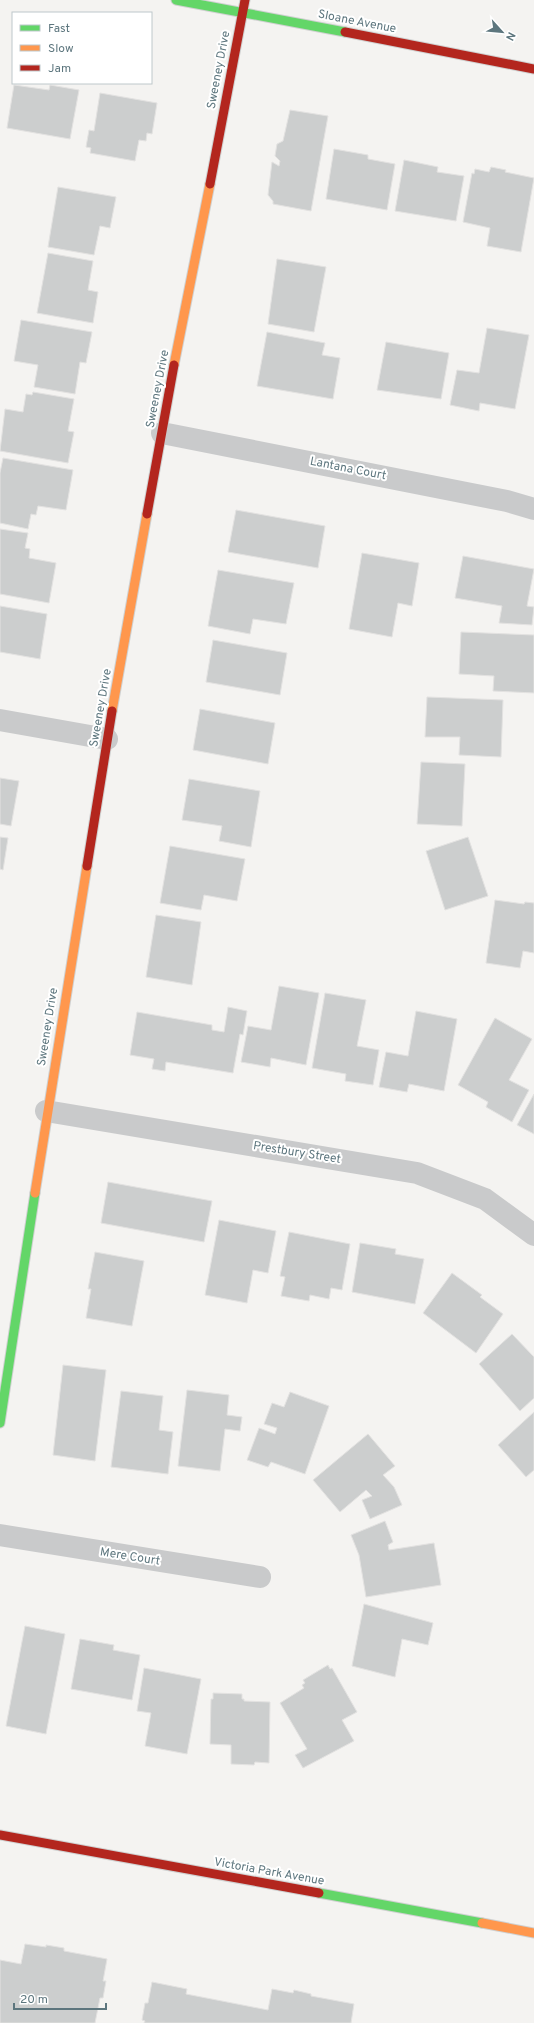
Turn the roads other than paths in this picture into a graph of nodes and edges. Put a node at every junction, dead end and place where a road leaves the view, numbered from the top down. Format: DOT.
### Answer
graph roads {
  1 [pos="176,0"];
  2 [pos="245,0"];
  3 [pos="243,12"];
  4 [pos="534,69"];
  5 [pos="162,432"];
  6 [pos="534,509"];
  7 [pos="0,720"];
  8 [pos="107,739"];
  9 [pos="46,1111"];
  10 [pos="534,1235"];
  11 [pos="0,1423"];
  12 [pos="0,1535"];
  13 [pos="260,1577"];
  14 [pos="0,1835"];
  15 [pos="534,1933"];
  1 -- 3 [label="street, Sloane Avenue"];
  2 -- 3 [label="street, Sweeney Drive"];
  3 -- 4 [label="street, Sloane Avenue"];
  3 -- 5 [label="street, Sweeney Drive"];
  5 -- 6 [label="street, Lantana Court"];
  5 -- 8 [label="street, Sweeney Drive"];
  7 -- 8 [label="street"];
  8 -- 9 [label="street, Sweeney Drive"];
  9 -- 10 [label="street, Prestbury Street"];
  9 -- 11 [label="street, Sweeney Drive"];
  12 -- 13 [label="street, Mere Court"];
  14 -- 15 [label="street, Victoria Park Avenue"];
}
